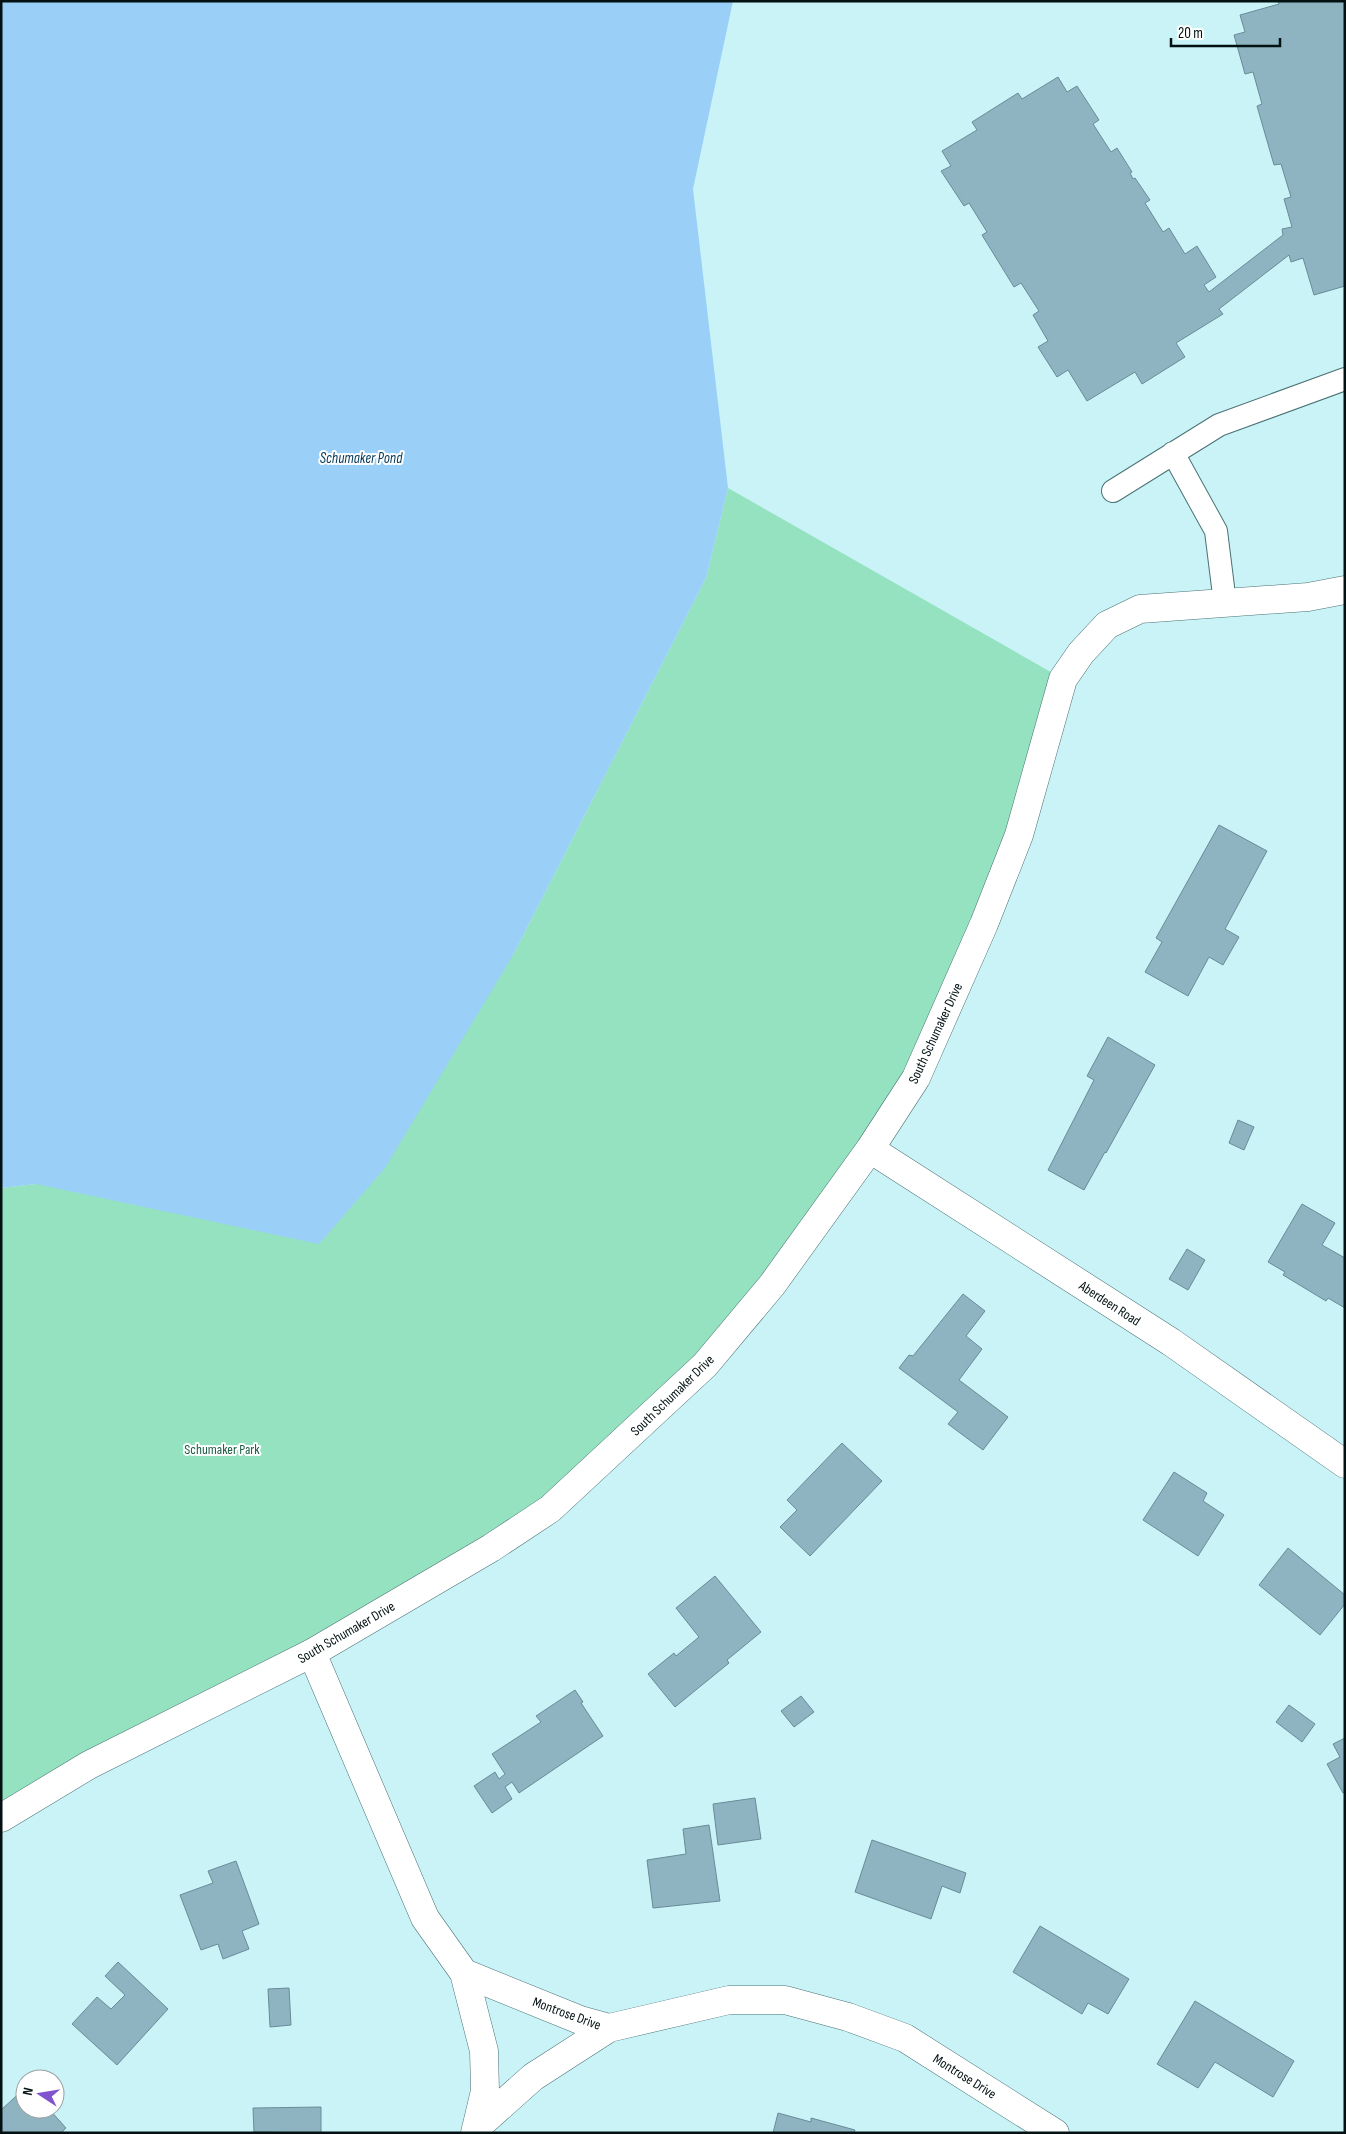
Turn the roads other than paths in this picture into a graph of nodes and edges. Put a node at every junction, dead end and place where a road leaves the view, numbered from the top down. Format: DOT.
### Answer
graph roads {
  1 [pos="1345,379"];
  2 [pos="1173,453"];
  3 [pos="1113,491"];
  4 [pos="1345,590"];
  5 [pos="1225,603"];
  6 [pos="870,1150"];
  7 [pos="1345,1464"];
  8 [pos="312,1653"];
  9 [pos="1,1818"];
  10 [pos="464,1973"];
  11 [pos="609,2028"];
  12 [pos="476,2131"];
  13 [pos="1055,2133"];
  1 -- 2 [label="lane"];
  2 -- 3 [label="lane"];
  2 -- 5 [label="lane"];
  4 -- 5 [label="street"];
  5 -- 6 [label="street, South Schumaker Drive"];
  6 -- 7 [label="street, Aberdeen Road"];
  6 -- 8 [label="street, South Schumaker Drive"];
  8 -- 9 [label="street, South Schumaker Drive"];
  8 -- 10 [label="street"];
  10 -- 11 [label="street, Montrose Drive"];
  10 -- 12 [label="street"];
  11 -- 12 [label="street"];
  11 -- 13 [label="street, Montrose Drive"];
}
